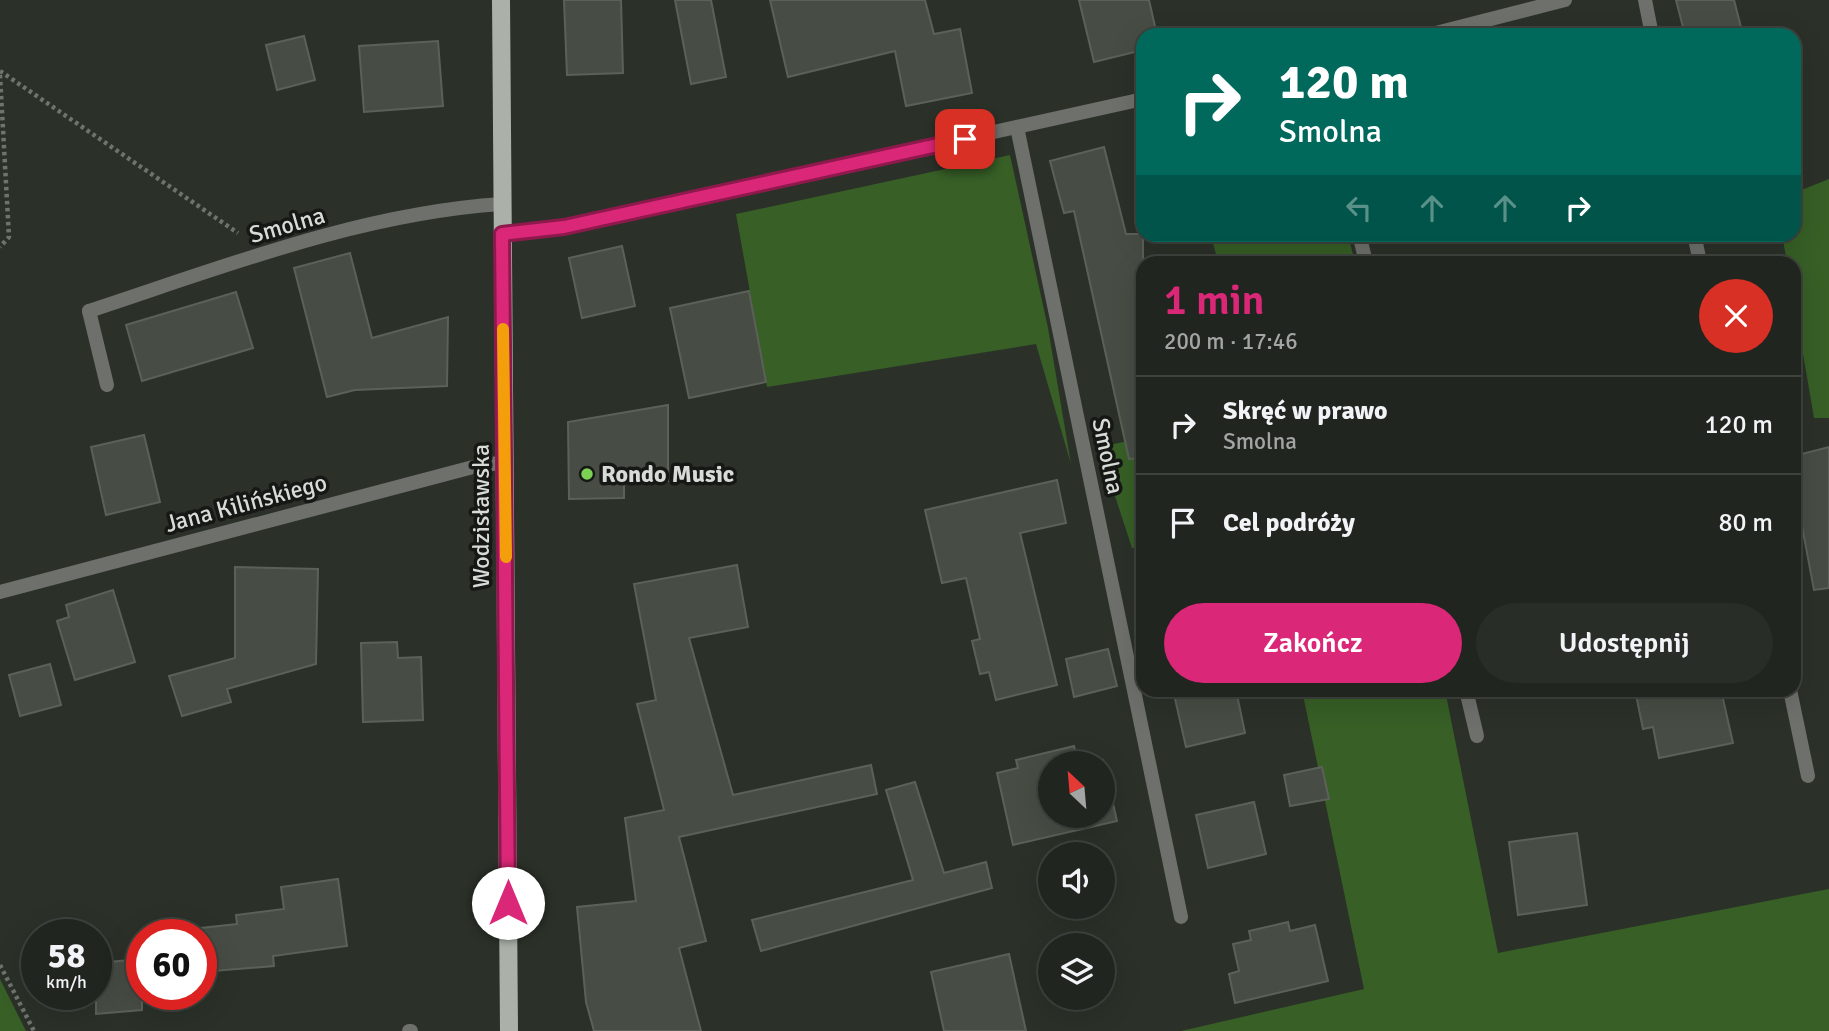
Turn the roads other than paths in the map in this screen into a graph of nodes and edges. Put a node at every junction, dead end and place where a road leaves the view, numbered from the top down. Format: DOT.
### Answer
graph roads {
  1 [pos="501,0"];
  2 [pos="1565,0"];
  3 [pos="1645,0"];
  4 [pos="1455,28"];
  5 [pos="1651,28"];
  6 [pos="1136,101"];
  7 [pos="1017,127"];
  8 [pos="502,204"];
  9 [pos="502,234"];
  10 [pos="107,385"];
  11 [pos="505,462"];
  12 [pos="0,592"];
  13 [pos="1468,697"];
  14 [pos="1791,697"];
  15 [pos="1477,736"];
  16 [pos="1808,776"];
  17 [pos="1181,916"];
  18 [pos="509,1031"];
  1 -- 8 [label="main road, Wodzisławska"];
  2 -- 4 [label="street"];
  3 -- 5 [label="street"];
  6 -- 7 [label="street"];
  7 -- 9 [label="street"];
  7 -- 17 [label="street, Smolna"];
  8 -- 9 [label="main road, Wodzisławska"];
  8 -- 10 [label="street, Smolna"];
  9 -- 11 [label="main road, Wodzisławska"];
  11 -- 12 [label="street, Jana Kilińskiego"];
  11 -- 18 [label="main road, Wodzisławska"];
  13 -- 15 [label="street"];
  14 -- 16 [label="street"];
}
